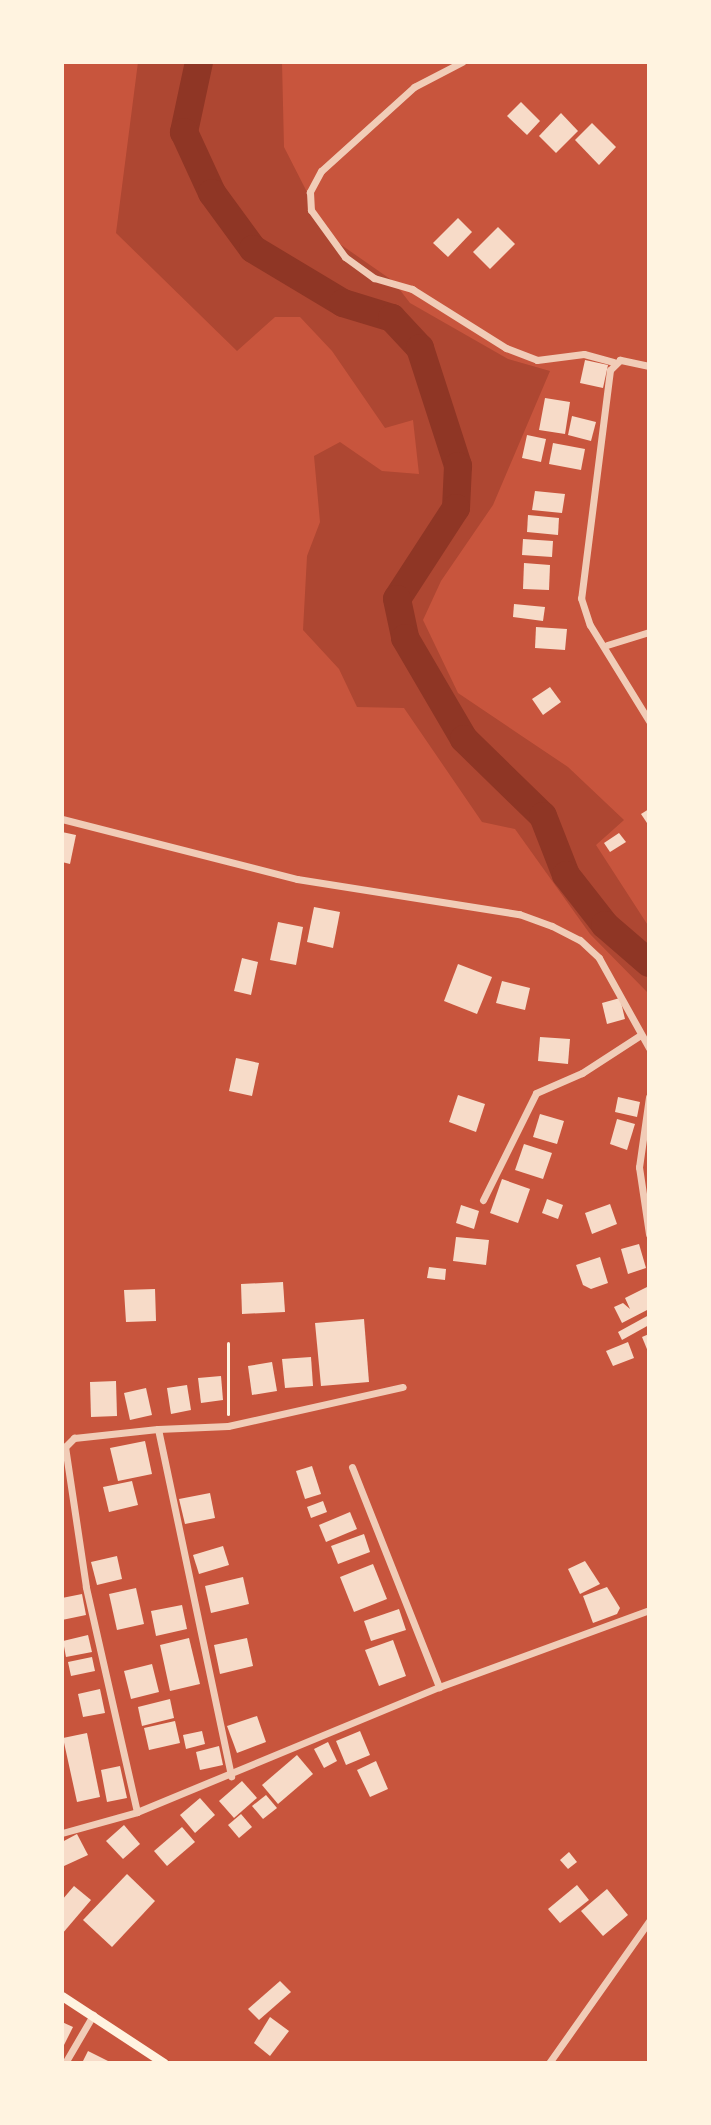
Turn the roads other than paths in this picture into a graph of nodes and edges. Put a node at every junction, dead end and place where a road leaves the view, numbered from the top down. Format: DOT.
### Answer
graph roads {
  1 [pos="462,62"];
  2 [pos="613,362"];
  3 [pos="649,366"];
  4 [pos="649,632"];
  5 [pos="607,645"];
  6 [pos="649,721"];
  7 [pos="62,819"];
  8 [pos="639,1036"];
  9 [pos="649,1048"];
  10 [pos="649,1097"];
  11 [pos="483,1200"];
  12 [pos="649,1234"];
  13 [pos="403,1387"];
  14 [pos="158,1429"];
  15 [pos="352,1467"];
  16 [pos="649,1610"];
  17 [pos="439,1687"];
  18 [pos="231,1776"];
  19 [pos="137,1812"];
  20 [pos="62,1833"];
  21 [pos="649,1921"];
  22 [pos="62,1996"];
  23 [pos="93,2015"];
  24 [pos="65,2063"];
  25 [pos="164,2063"];
  26 [pos="549,2063"];
  1 -- 2 [label="street"];
  2 -- 3 [label="street"];
  2 -- 5 [label="street"];
  4 -- 5 [label="street"];
  5 -- 6 [label="street"];
  7 -- 8 [label="street"];
  8 -- 9 [label="street"];
  8 -- 11 [label="street"];
  10 -- 12 [label="street"];
  13 -- 14 [label="street"];
  14 -- 18 [label="street"];
  14 -- 19 [label="street"];
  15 -- 17 [label="street"];
  16 -- 17 [label="street"];
  17 -- 18 [label="street"];
  18 -- 19 [label="street"];
  19 -- 20 [label="street"];
  21 -- 26 [label="street"];
  22 -- 23 [label="main road"];
  23 -- 24 [label="street"];
  23 -- 25 [label="main road"];
}
